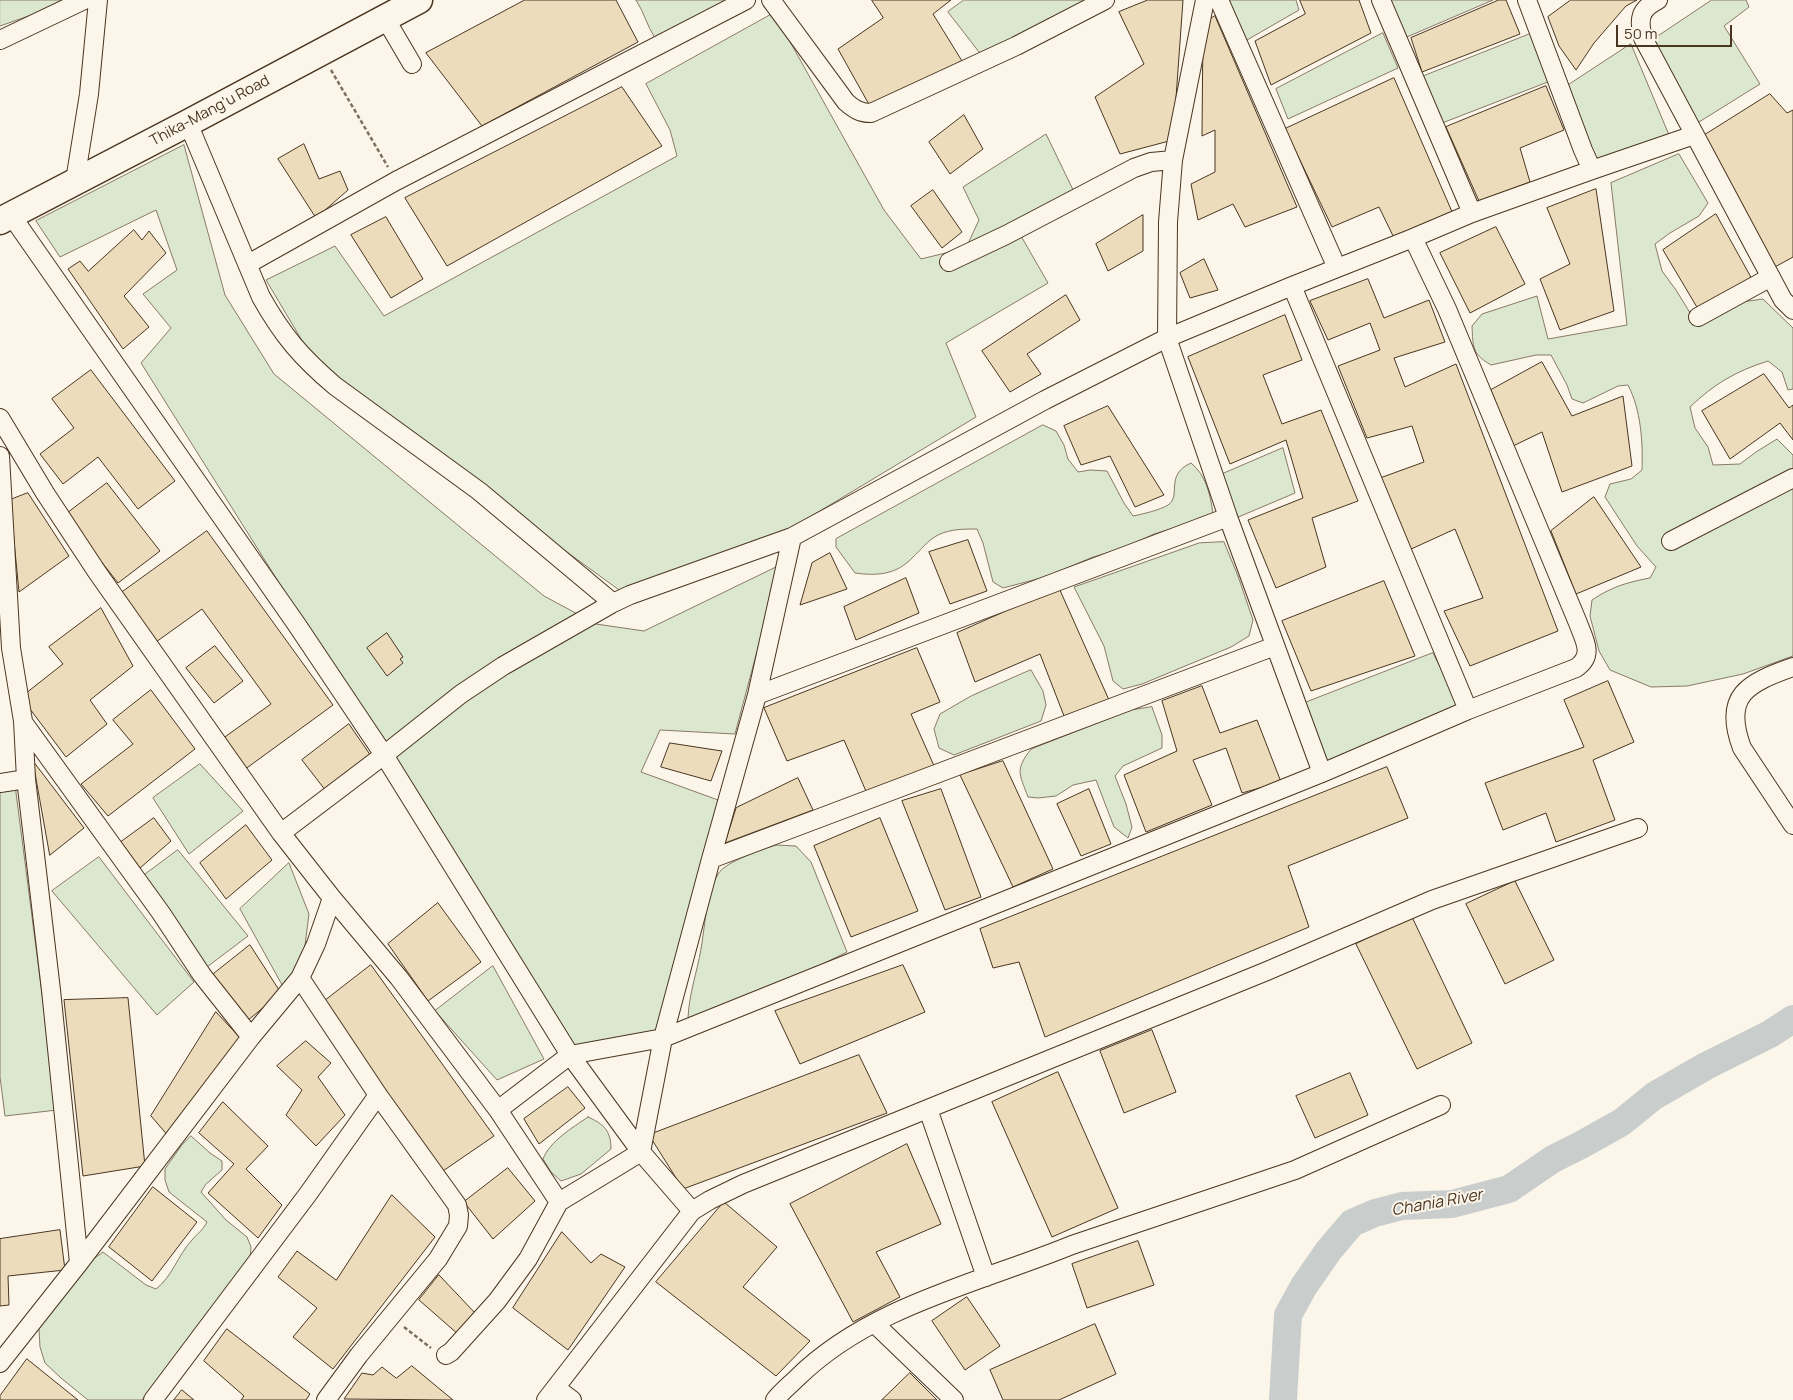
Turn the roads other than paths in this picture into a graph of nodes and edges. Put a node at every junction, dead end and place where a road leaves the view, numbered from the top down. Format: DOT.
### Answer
graph roads {
  1 [pos="84,0"];
  2 [pos="98,0"];
  3 [pos="419,0"];
  4 [pos="746,0"];
  5 [pos="771,0"];
  6 [pos="1105,0"];
  7 [pos="1204,0"];
  8 [pos="1219,0"];
  9 [pos="1381,0"];
  10 [pos="1527,0"];
  11 [pos="1658,0"];
  12 [pos="385,18"];
  13 [pos="0,40"];
  14 [pos="412,64"];
  15 [pos="188,124"];
  16 [pos="1694,135"];
  17 [pos="1173,160"];
  18 [pos="1592,170"];
  19 [pos="75,181"];
  20 [pos="1472,213"];
  21 [pos="6,218"];
  22 [pos="1413,238"];
  23 [pos="949,262"];
  24 [pos="248,264"];
  25 [pos="1337,268"];
  26 [pos="1771,277"];
  27 [pos="1292,286"];
  28 [pos="1793,310"];
  29 [pos="1698,317"];
  30 [pos="1167,338"];
  31 [pos="0,418"];
  32 [pos="0,456"];
  33 [pos="1793,478"];
  34 [pos="1228,517"];
  35 [pos="792,537"];
  36 [pos="1671,541"];
  37 [pos="613,603"];
  38 [pos="1275,646"];
  39 [pos="6,648"];
  40 [pos="1793,667"];
  41 [pos="757,695"];
  42 [pos="1468,710"];
  43 [pos="23,721"];
  44 [pos="384,755"];
  45 [pos="1322,773"];
  46 [pos="26,779"];
  47 [pos="0,782"];
  48 [pos="1793,825"];
  49 [pos="1638,828"];
  50 [pos="282,833"];
  51 [pos="711,859"];
  52 [pos="332,898"];
  53 [pos="300,978"];
  54 [pos="251,1037"];
  55 [pos="664,1038"];
  56 [pos="570,1054"];
  57 [pos="378,1095"];
  58 [pos="1441,1105"];
  59 [pos="928,1109"];
  60 [pos="498,1110"];
  61 [pos="641,1152"];
  62 [pos="558,1202"];
  63 [pos="692,1211"];
  64 [pos="79,1263"];
  65 [pos="986,1277"];
  66 [pos="874,1323"];
  67 [pos="446,1354"];
  68 [pos="0,1363"];
  69 [pos="551,1394"];
  70 [pos="153,1400"];
  71 [pos="326,1400"];
  72 [pos="572,1400"];
  73 [pos="776,1400"];
  74 [pos="954,1400"];
  1 -- 13 [label="street"];
  2 -- 19 [label="street"];
  3 -- 12 [label="highway, Thika-Mang'u Road"];
  4 -- 24 [label="street"];
  5 -- 6 [label="street"];
  7 -- 17 [label="street"];
  8 -- 25 [label="street"];
  9 -- 20 [label="street"];
  10 -- 18 [label="street"];
  11 -- 16 [label="street"];
  12 -- 14 [label="street"];
  12 -- 15 [label="highway, Thika-Mang'u Road"];
  15 -- 19 [label="highway, Thika-Mang'u Road"];
  15 -- 24 [label="street"];
  16 -- 18 [label="street"];
  16 -- 26 [label="street"];
  17 -- 23 [label="street"];
  17 -- 30 [label="street"];
  18 -- 20 [label="street"];
  19 -- 21 [label="highway, Thika-Mang'u Road"];
  20 -- 22 [label="street"];
  21 -- 44 [label="street"];
  22 -- 25 [label="street"];
  22 -- 42 [label="street"];
  24 -- 37 [label="street"];
  25 -- 27 [label="street"];
  26 -- 28 [label="street"];
  26 -- 29 [label="street"];
  27 -- 30 [label="street"];
  27 -- 42 [label="street"];
  30 -- 34 [label="street"];
  30 -- 35 [label="street"];
  31 -- 50 [label="street"];
  32 -- 39 [label="street"];
  33 -- 36 [label="street"];
  34 -- 38 [label="street"];
  34 -- 41 [label="street"];
  35 -- 37 [label="street"];
  35 -- 41 [label="street"];
  37 -- 44 [label="street"];
  38 -- 45 [label="street"];
  38 -- 51 [label="street"];
  39 -- 43 [label="street"];
  40 -- 48 [label="street"];
  41 -- 51 [label="street"];
  42 -- 45 [label="street"];
  43 -- 46 [label="street"];
  43 -- 54 [label="street"];
  44 -- 50 [label="street"];
  44 -- 56 [label="street"];
  45 -- 55 [label="street"];
  46 -- 47 [label="street"];
  46 -- 64 [label="street"];
  49 -- 59 [label="street"];
  50 -- 52 [label="street"];
  51 -- 55 [label="street"];
  52 -- 53 [label="street"];
  52 -- 60 [label="street"];
  53 -- 54 [label="street"];
  53 -- 57 [label="street"];
  54 -- 64 [label="street"];
  55 -- 56 [label="street"];
  55 -- 61 [label="street"];
  56 -- 60 [label="street"];
  56 -- 61 [label="street"];
  57 -- 70 [label="street"];
  57 -- 71 [label="street"];
  58 -- 65 [label="street"];
  59 -- 63 [label="street"];
  59 -- 65 [label="street"];
  60 -- 62 [label="street"];
  61 -- 62 [label="street"];
  61 -- 63 [label="street"];
  62 -- 67 [label="street"];
  63 -- 69 [label="street"];
  64 -- 68 [label="street"];
  65 -- 66 [label="street"];
  66 -- 73 [label="street"];
  66 -- 74 [label="street"];
  69 -- 72 [label="street"];
}
